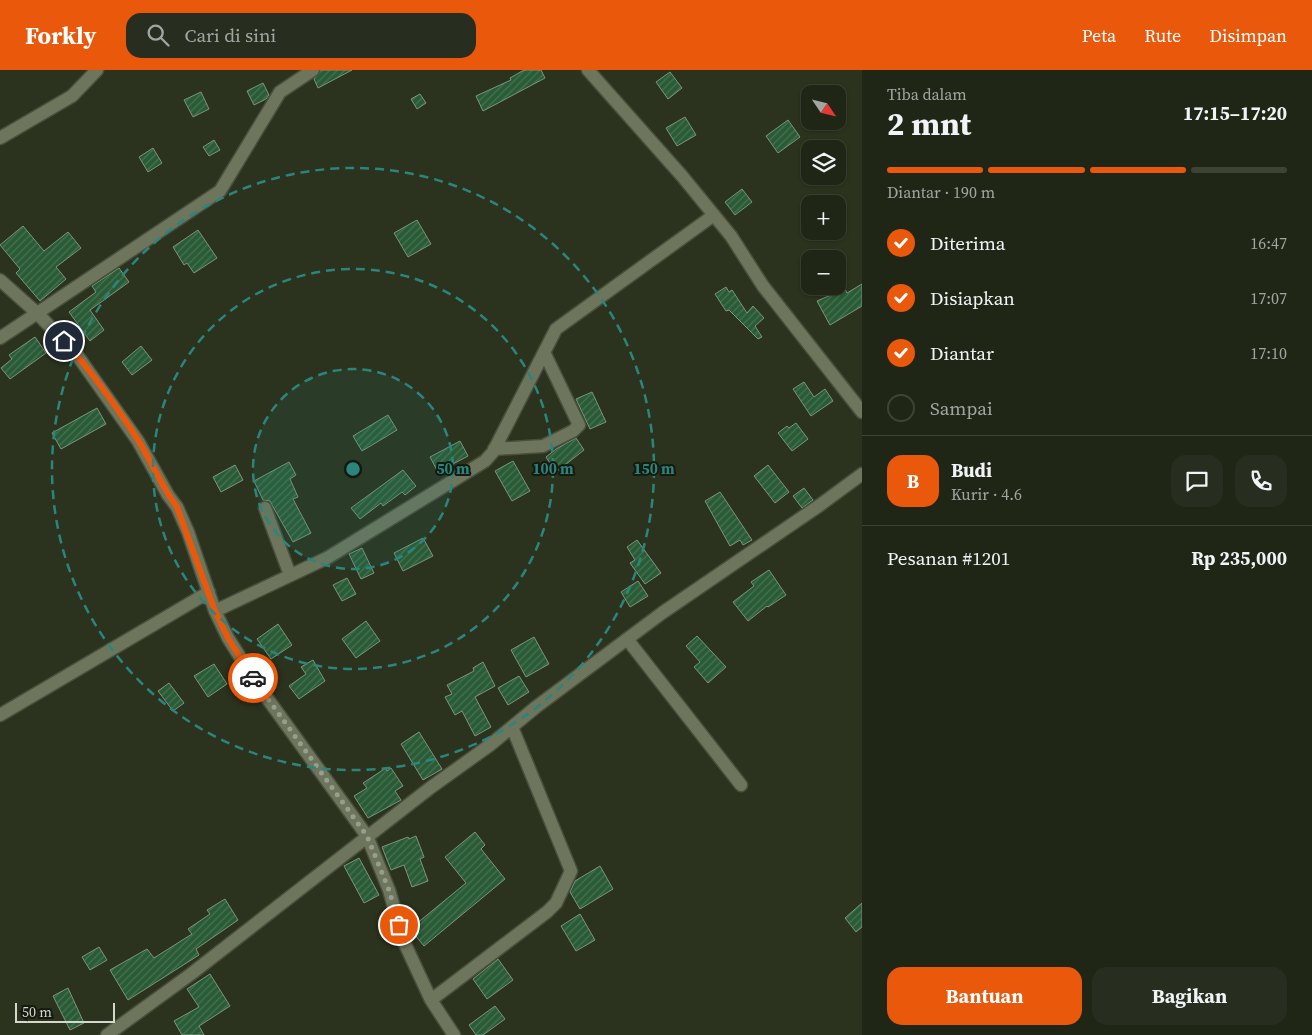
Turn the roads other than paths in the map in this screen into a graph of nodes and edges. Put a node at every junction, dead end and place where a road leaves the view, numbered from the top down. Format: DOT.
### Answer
graph roads {
  1 [pos="98,70"];
  2 [pos="313,70"];
  3 [pos="588,70"];
  4 [pos="0,138"];
  5 [pos="714,215"];
  6 [pos="0,280"];
  7 [pos="38,313"];
  8 [pos="0,338"];
  9 [pos="544,352"];
  10 [pos="862,412"];
  11 [pos="494,449"];
  12 [pos="862,474"];
  13 [pos="265,508"];
  14 [pos="290,575"];
  15 [pos="208,592"];
  16 [pos="215,611"];
  17 [pos="627,639"];
  18 [pos="0,715"];
  19 [pos="512,727"];
  20 [pos="741,785"];
  21 [pos="367,836"];
  22 [pos="431,1000"];
  23 [pos="107,1035"];
  24 [pos="454,1035"];
  1 -- 4 [label="street"];
  2 -- 7 [label="street"];
  3 -- 5 [label="street"];
  5 -- 9 [label="street"];
  5 -- 10 [label="street"];
  6 -- 7 [label="street"];
  7 -- 8 [label="street"];
  7 -- 15 [label="street"];
  9 -- 11 [label="street"];
  9 -- 11 [label="street"];
  11 -- 14 [label="street"];
  12 -- 17 [label="street"];
  13 -- 14 [label="street"];
  14 -- 16 [label="street"];
  15 -- 16 [label="street"];
  15 -- 18 [label="street"];
  16 -- 21 [label="street"];
  17 -- 19 [label="street"];
  17 -- 20 [label="street"];
  19 -- 21 [label="street"];
  19 -- 22 [label="street"];
  21 -- 22 [label="street"];
  21 -- 23 [label="street"];
  22 -- 24 [label="street"];
}
